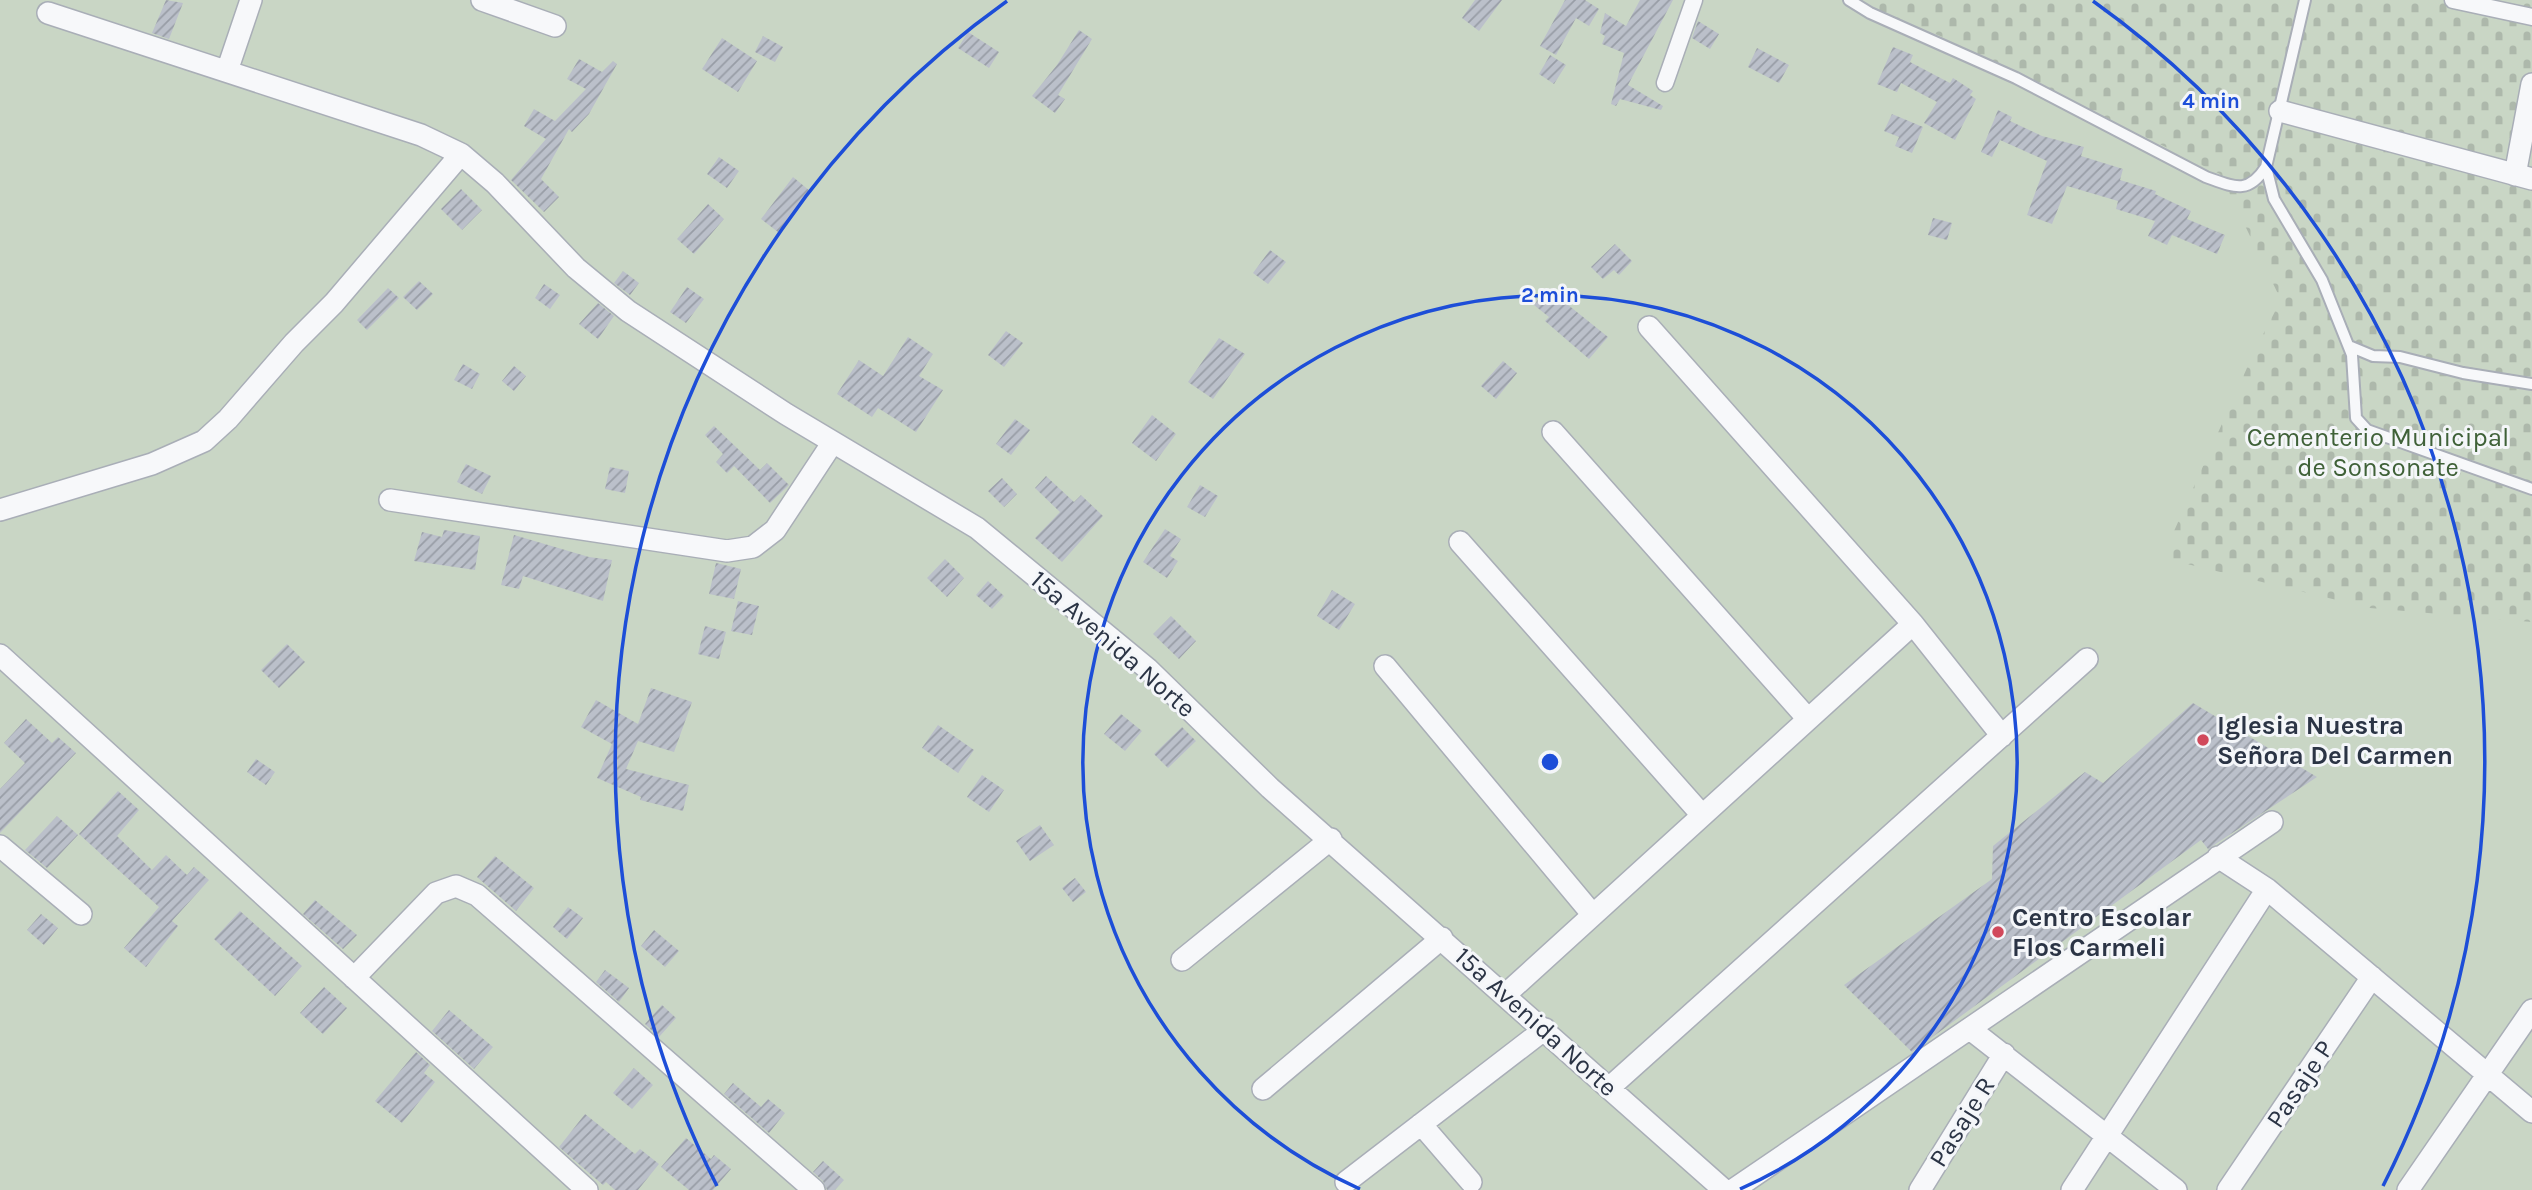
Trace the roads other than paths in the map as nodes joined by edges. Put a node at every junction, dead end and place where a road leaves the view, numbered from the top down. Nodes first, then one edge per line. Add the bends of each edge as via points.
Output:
1 (251, 0) edge
2 (482, 0) edge
3 (1694, 0) edge
4 (1849, 0) edge
5 (2305, 0) edge
6 (2453, 0) edge
7 (48, 13) dead end
8 (2532, 18) edge
9 (555, 26) dead end
10 (227, 71) junction
11 (1665, 83) dead end
12 (2532, 84) edge
13 (2280, 111) junction
14 (461, 155) junction
15 (2266, 167) junction
16 (2523, 177) edge
17 (1649, 327) dead end
18 (2349, 346) junction
19 (2532, 384) edge
20 (1553, 432) dead end
21 (833, 442) junction
22 (2532, 489) edge
23 (390, 500) dead end
24 (0, 510) edge
25 (1460, 542) dead end
26 (1913, 624) junction
27 (0, 655) edge
28 (2087, 659) dead end
29 (1385, 666) dead end
30 (1808, 719) junction
31 (2002, 736) junction
32 (1702, 815) junction
33 (2272, 822) dead end
34 (1331, 839) junction
35 (0, 846) edge
36 (2218, 857) junction
37 (2267, 889) junction
38 (81, 914) dead end
39 (1593, 915) junction
40 (1442, 938) junction
41 (1182, 960) dead end
42 (2372, 977) junction
43 (354, 978) junction
44 (1505, 995) junction
45 (2532, 1010) edge
46 (1545, 1029) junction
47 (1970, 1029) junction
48 (2004, 1054) junction
49 (2488, 1075) junction
50 (1609, 1088) junction
51 (1263, 1089) dead end
52 (2532, 1112) edge
53 (1421, 1124) junction
54 (2108, 1134) junction
55 (1346, 1182) dead end
56 (1471, 1182) dead end
57 (587, 1190) edge
58 (814, 1190) edge
59 (1724, 1190) edge
60 (1733, 1190) edge
61 (1920, 1190) edge
62 (2072, 1190) edge
63 (2176, 1190) edge
64 (2228, 1190) edge
65 (2408, 1190) edge

1 - 10 street
2 - 9 street
3 - 11 street
4 - 15 lane via 2016,78 2206,177 2234,187 2248,186
5 - 13 lane
6 - 8 street
7 - 10 street, 15a Avenida Norte
10 - 14 street, 15a Avenida Norte via 421,135
12 - 16 street
13 - 15 lane
13 - 16 street
14 - 21 street, 15a Avenida Norte via 495,183 576,268 628,311
14 - 24 street via 334,303 204,441 152,464
15 - 18 lane via 2274,199 2322,280
17 - 26 street
18 - 19 lane via 2372,356 2400,357
18 - 22 lane via 2356,418 2367,430
20 - 30 street
21 - 23 street via 775,530 753,547 727,551
21 - 34 street, 15a Avenida Norte via 977,528 1148,669 1270,788
25 - 32 street
26 - 30 street
26 - 31 street
27 - 43 street
28 - 31 street
29 - 39 street
30 - 32 street
31 - 50 street
32 - 39 street
33 - 36 street
34 - 40 street, 15a Avenida Norte
34 - 41 street
35 - 38 street
36 - 37 street
36 - 47 street
37 - 42 street
37 - 54 street
39 - 44 street
40 - 44 street, 15a Avenida Norte
40 - 51 street
42 - 49 street
42 - 64 street, Pasaje P
43 - 57 street
43 - 58 street via 436,893 456,886 477,895
44 - 46 street, 15a Avenida Norte
45 - 49 street
46 - 50 street, 15a Avenida Norte
46 - 53 street
47 - 48 street
47 - 60 street
48 - 54 street
48 - 61 street, Pasaje R
49 - 52 street
49 - 65 street
50 - 59 street, 15a Avenida Norte
53 - 55 street
53 - 56 street
54 - 62 street
54 - 63 street

